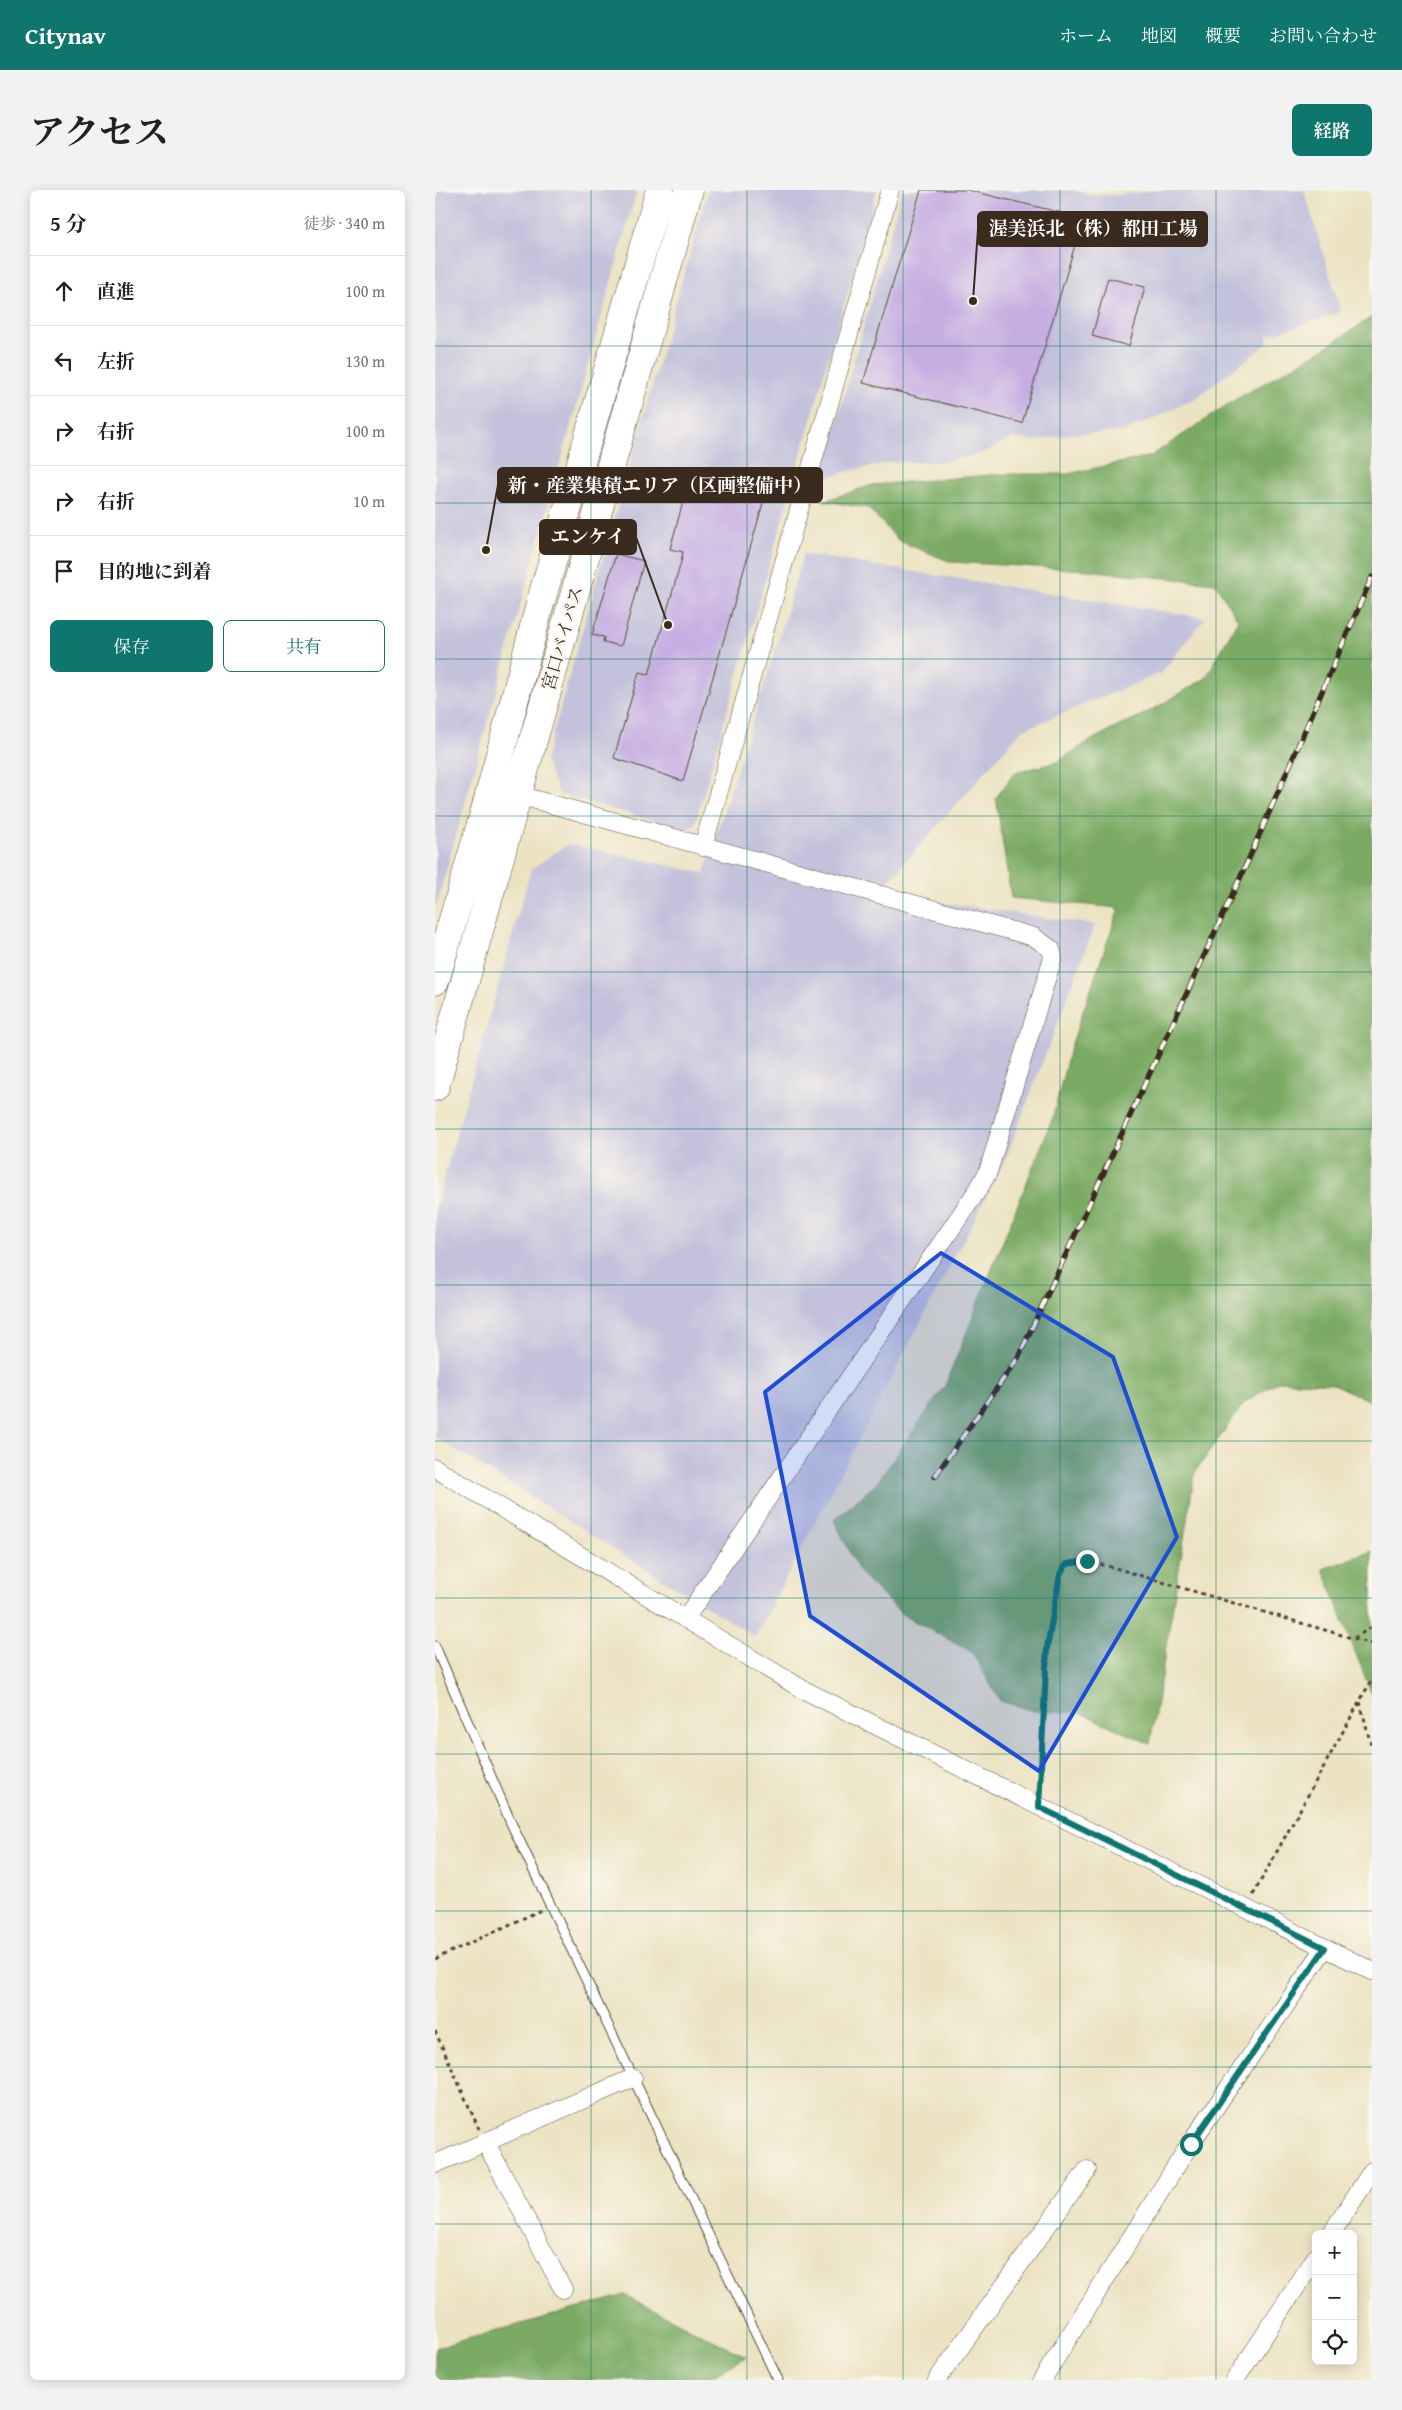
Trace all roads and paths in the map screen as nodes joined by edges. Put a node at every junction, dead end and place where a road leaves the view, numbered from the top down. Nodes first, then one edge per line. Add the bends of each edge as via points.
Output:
1 (661, 190) edge
2 (689, 190) edge
3 (890, 190) edge
4 (518, 795) junction
5 (703, 847) junction
6 (435, 980) edge
7 (435, 1087) edge
8 (435, 1468) edge
9 (685, 1619) junction
10 (1372, 1627) edge
11 (1353, 1638) junction
12 (1372, 1644) edge
13 (435, 1646) edge
14 (1372, 1679) edge
15 (1360, 1701) junction
16 (1372, 1749) edge
17 (1039, 1807) junction
18 (551, 1905) junction
19 (1246, 1908) junction
20 (1325, 1948) junction
21 (435, 1959) edge
22 (1372, 1970) edge
23 (435, 2031) edge
24 (633, 2078) junction
25 (486, 2143) junction
26 (435, 2164) edge
27 (1087, 2170) dead end
28 (1372, 2171) edge
29 (1334, 2230) edge
30 (1312, 2263) edge
31 (563, 2289) dead end
32 (778, 2380) edge
33 (937, 2380) edge
34 (1042, 2380) edge
35 (1235, 2380) edge

1 - 6 highway, 宮口バイパス
2 - 4 highway, 宮口バイパス
3 - 5 street
4 - 5 street
4 - 7 highway, 宮口バイパス
5 - 9 street via 1034,938 1051,949 1053,958 988,1172
8 - 9 street
9 - 17 street via 802,1689
10 - 11 path
11 - 12 path
11 - 17 path via 1115,1568 1087,1561 1067,1564 1060,1574 1047,1648
13 - 18 lane via 511,1823
14 - 15 path
15 - 16 path
15 - 19 path
17 - 19 street
18 - 21 path
18 - 24 lane
19 - 20 street
20 - 22 street
20 - 34 street via 1191,2144
23 - 25 path
24 - 25 street
24 - 32 lane
25 - 26 street
25 - 31 street
27 - 33 street
28 - 29 street
30 - 35 street

